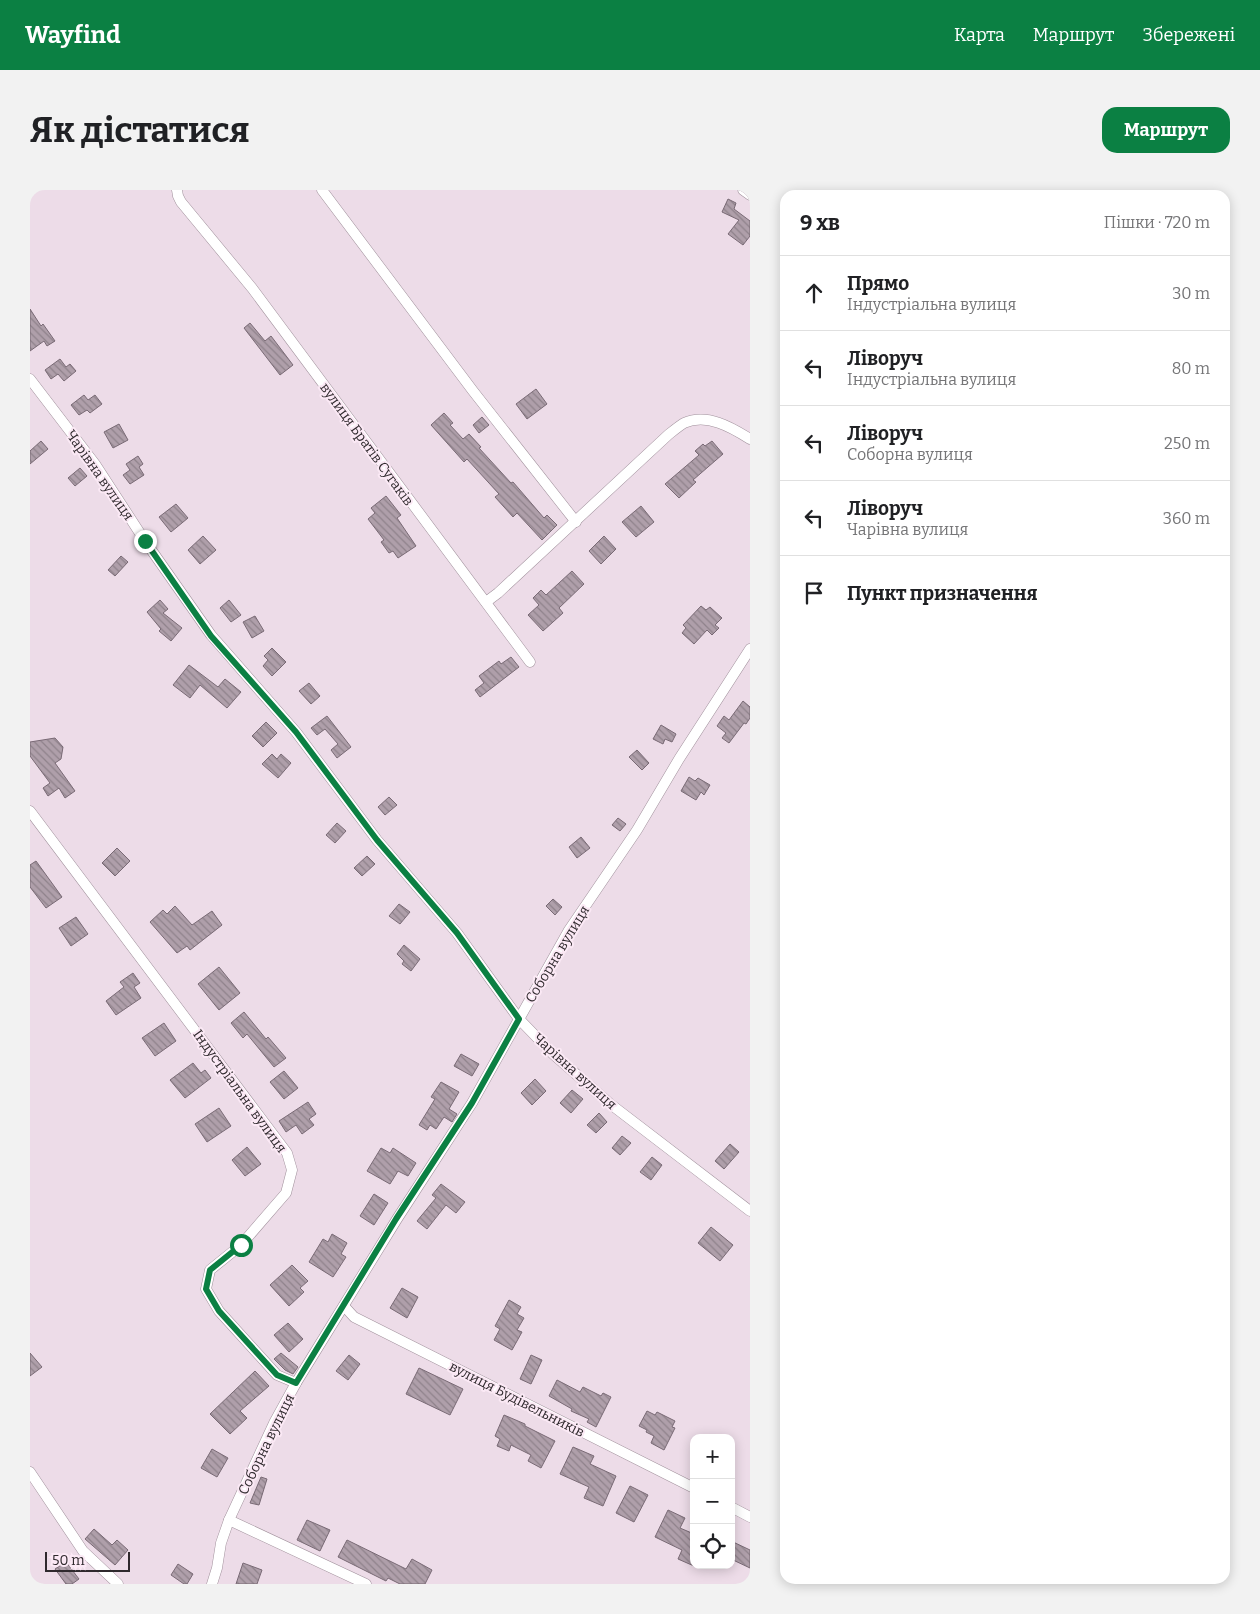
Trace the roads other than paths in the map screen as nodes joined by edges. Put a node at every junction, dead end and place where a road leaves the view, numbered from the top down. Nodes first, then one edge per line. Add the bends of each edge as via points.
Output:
1 (177, 190) edge
2 (322, 190) edge
3 (743, 190) edge
4 (750, 195) edge
5 (30, 378) edge
6 (750, 439) edge
7 (576, 522) junction
8 (486, 602) junction
9 (750, 649) edge
10 (530, 662) dead end
11 (30, 811) edge
12 (519, 1019) junction
13 (750, 1211) edge
14 (344, 1306) junction
15 (296, 1383) junction
16 (30, 1472) edge
17 (690, 1486) edge
18 (735, 1509) edge
19 (750, 1517) edge
20 (229, 1520) junction
21 (118, 1584) edge
22 (212, 1584) edge
23 (366, 1584) edge

1 - 8 street, вулиця Братів Сугаків via 181,202 252,288
2 - 7 street
3 - 4 street
5 - 12 street, Чарівна вулиця via 95,464 211,636 296,732 377,840 457,933
6 - 7 street via 714,421 684,424 668,435
7 - 8 street
8 - 10 street, вулиця Братів Сугаків
9 - 12 street, Соборна вулиця via 678,759 637,830 569,930
11 - 15 street, Індустріальна вулиця via 287,1153 292,1170 286,1193 241,1245 210,1270 206,1289 219,1311 277,1375
12 - 13 street, Чарівна вулиця via 609,1103
12 - 14 street, Соборна вулиця via 472,1103
14 - 15 street, Соборна вулиця
14 - 17 street, вулиця Будівельників via 354,1317
15 - 20 street, Соборна вулиця
16 - 21 street via 83,1551
18 - 19 street
20 - 22 street, Соборна вулиця
20 - 23 street

